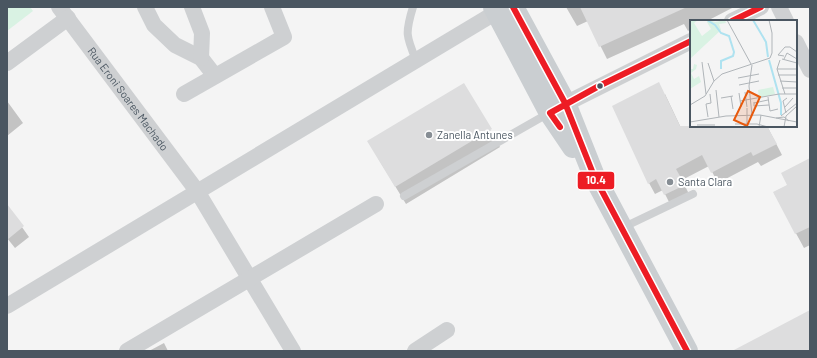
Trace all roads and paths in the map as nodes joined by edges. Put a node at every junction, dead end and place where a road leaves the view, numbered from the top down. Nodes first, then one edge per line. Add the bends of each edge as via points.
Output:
1 (145, 7) edge
2 (192, 7) edge
3 (272, 7) edge
4 (413, 7) edge
5 (761, 7) edge
6 (779, 7) edge
7 (502, 8) edge
8 (64, 13) edge
9 (734, 20) edge
10 (786, 20) edge
11 (690, 42) edge
12 (802, 46) edge
13 (201, 58) junction
14 (416, 60) junction
15 (7, 63) edge
16 (810, 70) edge
17 (215, 76) junction
18 (184, 94) dead end
19 (558, 108) junction
20 (197, 191) junction
21 (693, 194) dead end
22 (404, 196) dead end
23 (376, 204) dead end
24 (621, 228) junction
25 (250, 279) junction
26 (7, 306) edge
27 (447, 330) dead end
28 (127, 351) edge
29 (293, 351) edge
30 (415, 351) edge
31 (687, 351) edge

1 - 13 street via 154,25 175,45
2 - 13 street via 202,32
3 - 17 street via 284,37
4 - 14 lane via 406,36
5 - 9 street
6 - 10 street
7 - 14 street
7 - 19 main road
8 - 15 street
8 - 20 street, Rua Eroni Soares Machado
11 - 19 street
12 - 16 street
13 - 17 street
14 - 20 street
17 - 18 street
19 - 22 lane
19 - 24 main road
20 - 25 street, Rua Eroni Soares Machado
20 - 26 street
21 - 24 lane
23 - 25 street
24 - 31 main road
25 - 28 street
25 - 29 street, Rua Eroni Soares Machado
27 - 30 street

